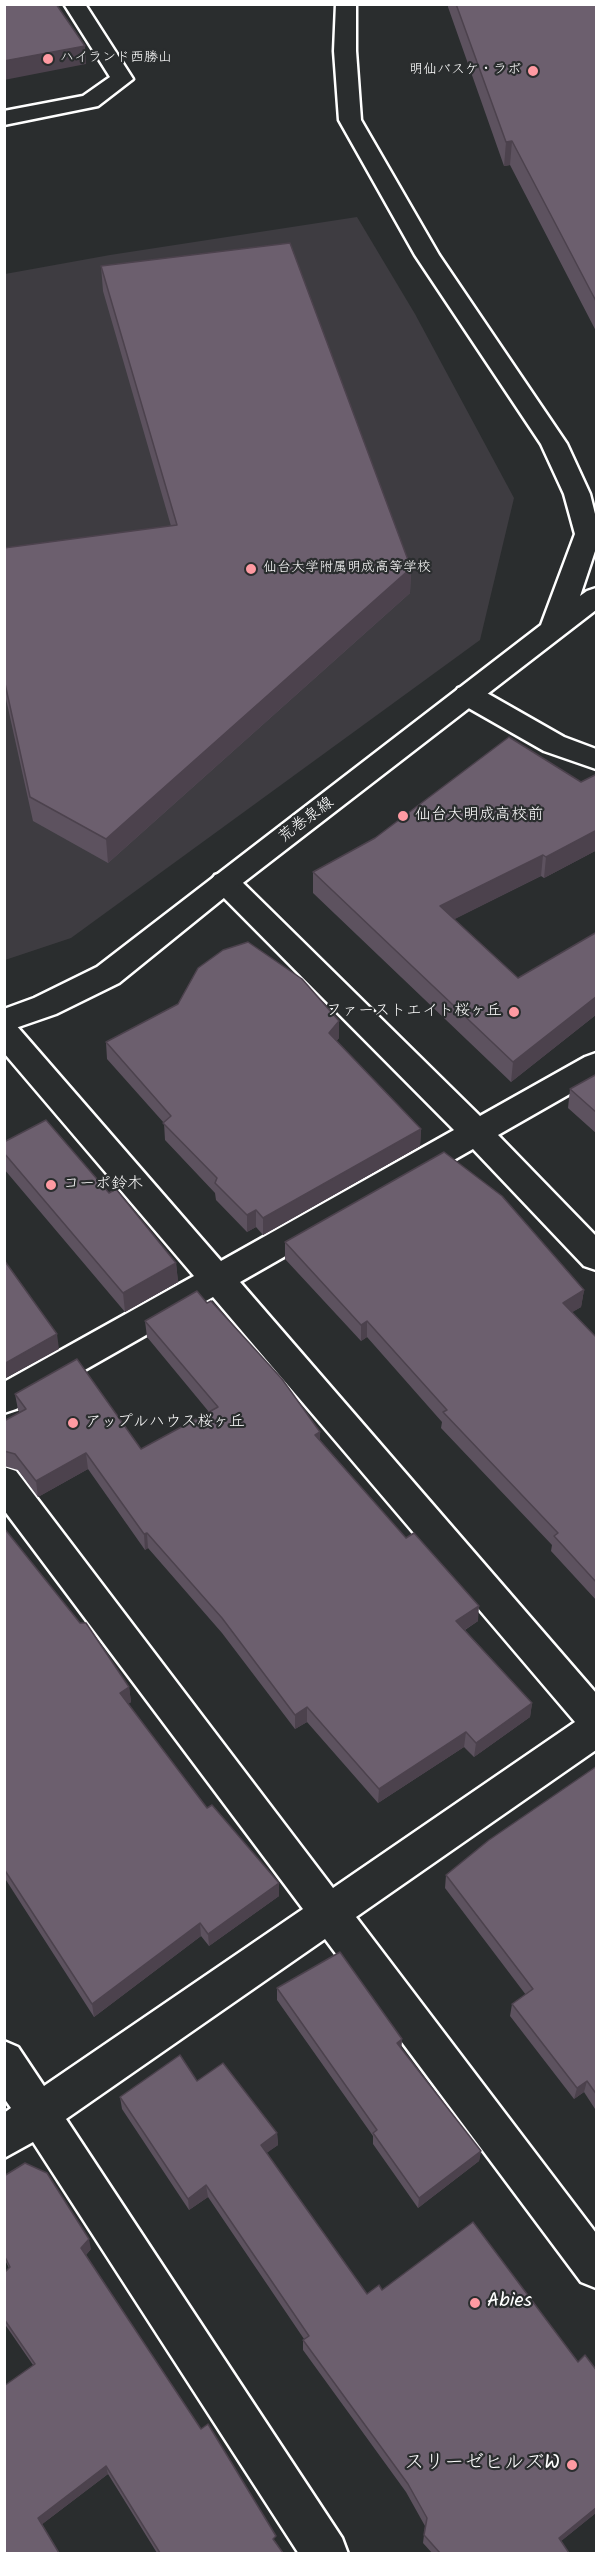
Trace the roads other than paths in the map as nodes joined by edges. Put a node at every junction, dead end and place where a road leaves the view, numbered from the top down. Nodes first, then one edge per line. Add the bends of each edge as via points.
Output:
1 (74, 4) edge
2 (346, 4) edge
3 (4, 118) edge
4 (597, 597) edge
5 (553, 630) junction
6 (468, 695) junction
7 (597, 759) edge
8 (225, 882) junction
9 (4, 1021) edge
10 (4, 1032) edge
11 (597, 1065) edge
12 (477, 1133) junction
13 (597, 1257) edge
14 (219, 1280) junction
15 (4, 1399) edge
16 (4, 1482) edge
17 (597, 1719) edge
18 (597, 1729) edge
19 (329, 1914) junction
20 (4, 2061) edge
21 (39, 2114) junction
22 (4, 2138) edge
23 (597, 2267) edge
24 (326, 2553) edge

1 - 3 street via 122,79 90,101
2 - 5 street via 350,120 427,255 554,444 576,494 588,534
4 - 5 street, 荒巻泉線
5 - 6 street, 荒巻泉線
6 - 7 street via 554,744
6 - 8 street, 荒巻泉線
8 - 9 street, 荒巻泉線 via 108,975
8 - 12 street
10 - 14 street
11 - 12 street
12 - 13 street
12 - 14 street
14 - 15 street
14 - 17 street
16 - 19 street
18 - 19 street
19 - 21 street
19 - 23 street
20 - 21 street
21 - 22 street
21 - 24 street

